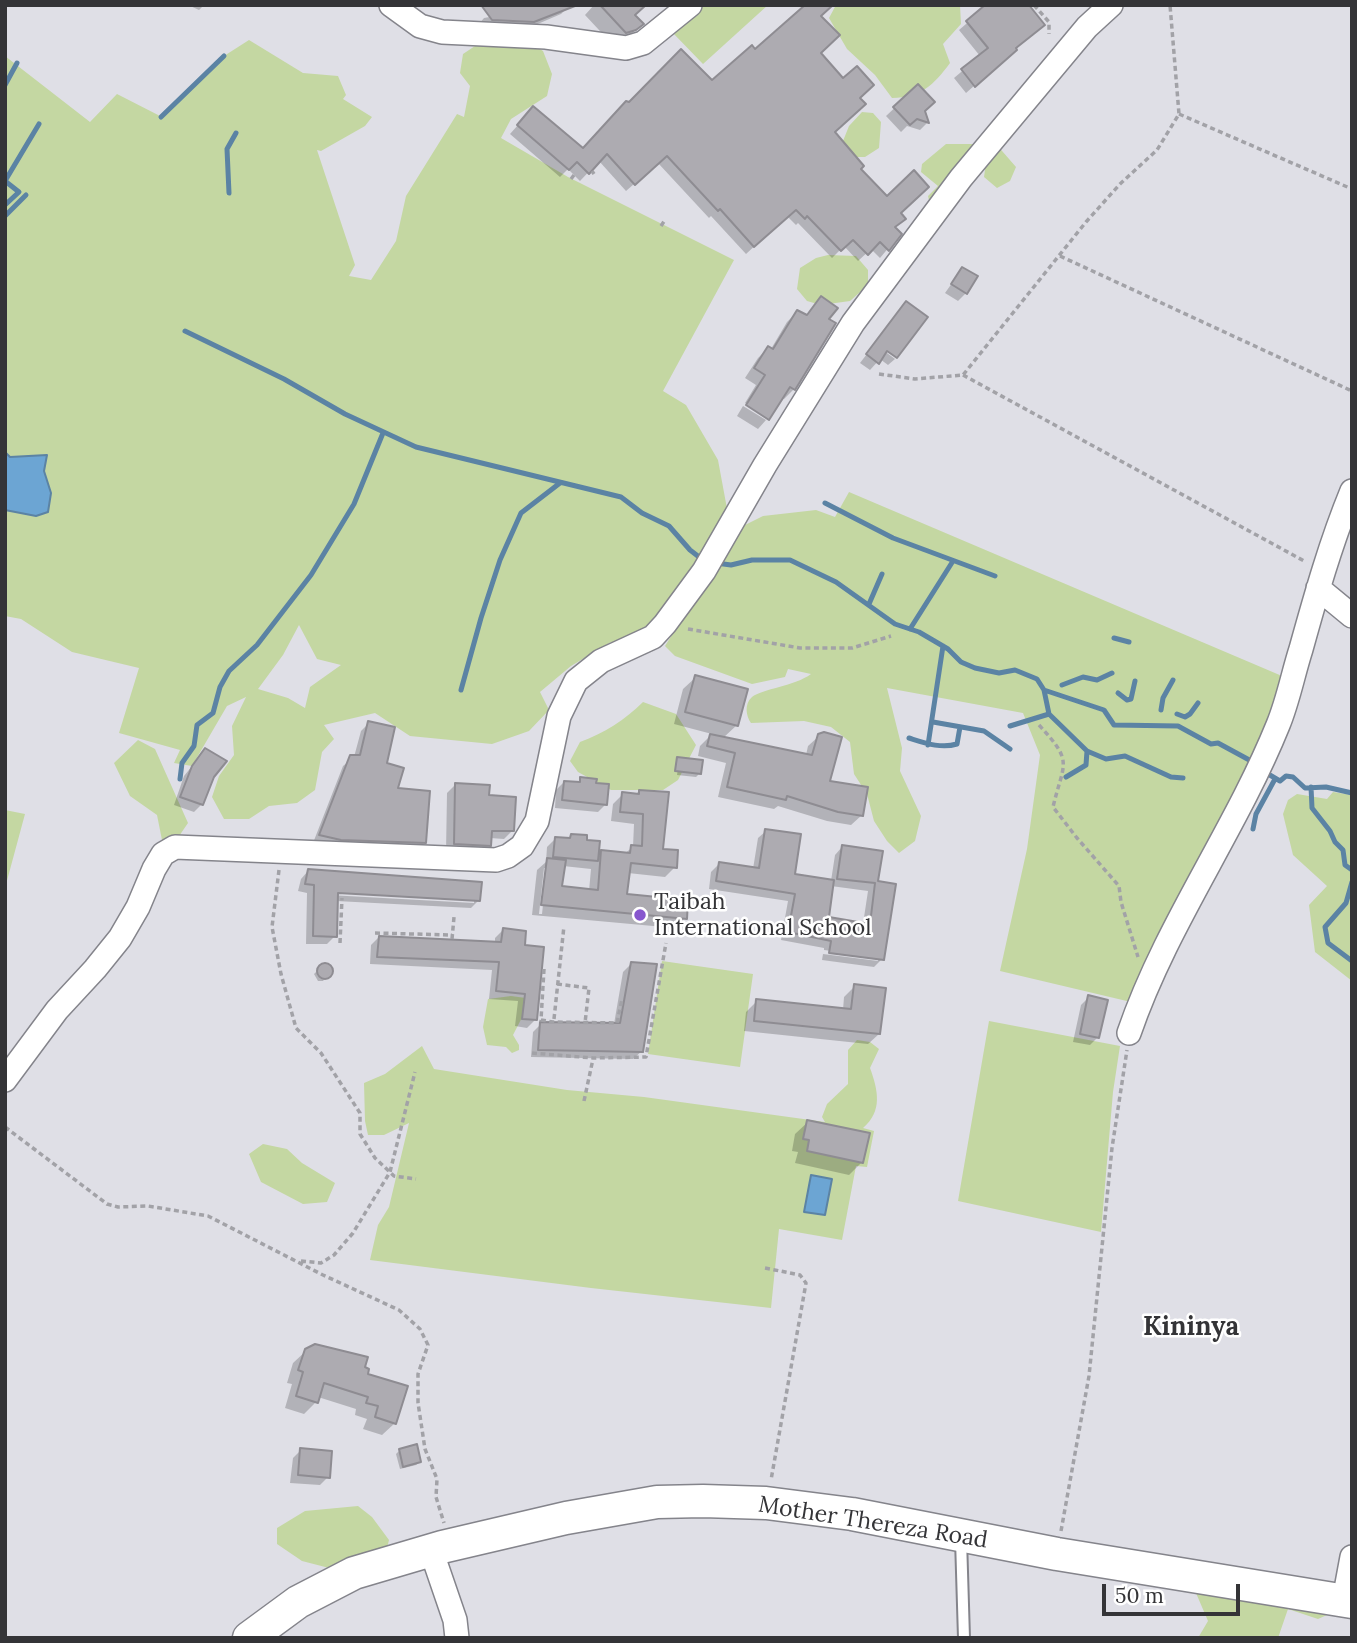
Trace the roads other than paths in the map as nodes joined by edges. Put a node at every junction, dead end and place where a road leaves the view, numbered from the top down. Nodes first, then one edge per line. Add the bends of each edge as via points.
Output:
1 (391, 5) edge
2 (690, 5) edge
3 (1111, 5) edge
4 (1352, 491) edge
5 (1321, 580) junction
6 (1352, 616) edge
7 (1129, 1033) road end
8 (5, 1080) edge
9 (961, 1536) junction
10 (436, 1549) junction
11 (1352, 1557) edge
12 (1348, 1601) edge
13 (248, 1638) edge
14 (457, 1638) edge
15 (964, 1638) edge

1 - 2 street via 420,26 443,32 546,37 626,48 643,43
3 - 8 street via 1087,27 961,178 853,323 704,571 665,624 653,637 601,661 576,681 559,716 537,821 522,846 496,860 175,847 163,854 120,938 57,1010
4 - 5 street
5 - 6 street
5 - 7 street via 1279,722 1252,784 1146,986
9 - 10 street, Mother Thereza Road via 852,1514 766,1503 657,1502
9 - 12 street, Mother Thereza Road
9 - 15 lane
10 - 13 street, Mother Thereza Road via 338,1580
10 - 14 street
11 - 12 street

